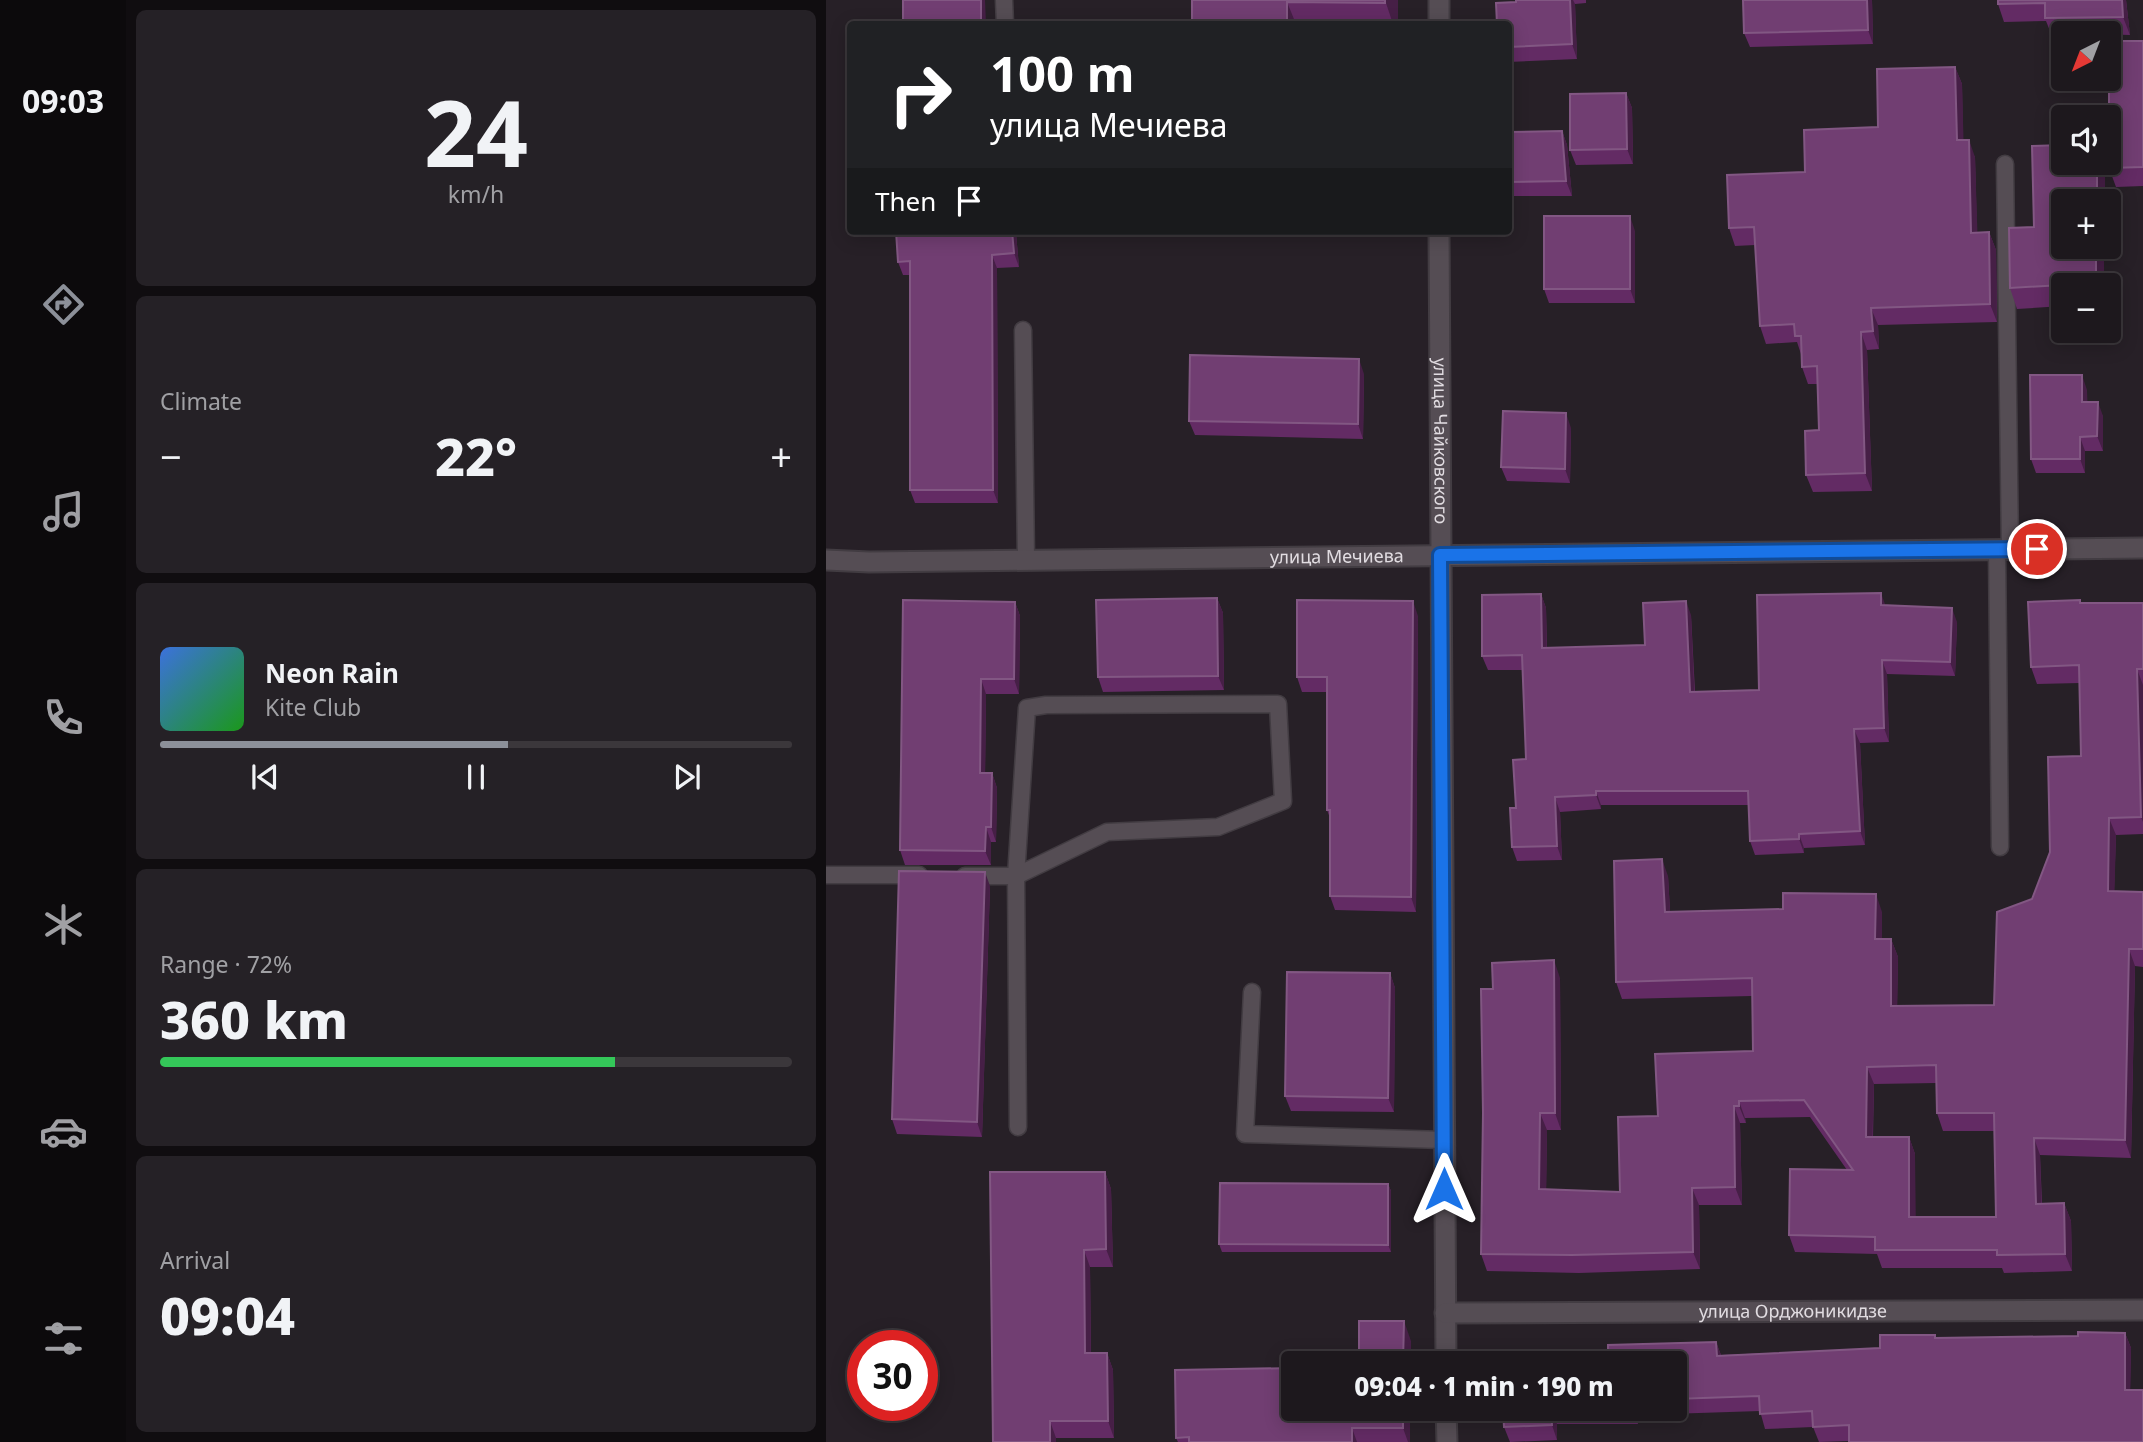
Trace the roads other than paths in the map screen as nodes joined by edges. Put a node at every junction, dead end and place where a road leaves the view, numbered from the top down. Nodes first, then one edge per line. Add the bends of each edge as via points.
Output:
1 (1004, 0) edge
2 (1438, 0) edge
3 (1005, 21) edge
4 (1439, 21) edge
5 (2006, 164) dead end
6 (1439, 235) edge
7 (1023, 330) dead end
8 (2143, 548) edge
9 (2003, 549) junction
10 (1440, 555) junction
11 (1026, 560) junction
12 (826, 561) edge
13 (2000, 847) dead end
14 (826, 875) edge
15 (1016, 876) junction
16 (1252, 992) dead end
17 (1018, 1127) dead end
18 (1444, 1140) junction
19 (2143, 1310) edge
20 (1445, 1313) junction
21 (1446, 1351) edge
22 (1446, 1421) edge
23 (1447, 1442) edge

1 - 3 lane
2 - 4 street
5 - 9 lane
6 - 10 street, улица Чайковского
7 - 11 lane
8 - 9 street, улица Мечиева
9 - 10 street, улица Мечиева
9 - 13 lane
10 - 11 street, улица Мечиева
10 - 18 street, улица Чайковского
11 - 12 street, улица Мечиева
14 - 15 lane
15 - 15 lane via 1027,708 1278,704 1283,801 1218,827 1107,832
15 - 17 lane
16 - 18 lane via 1245,1134
18 - 20 street, улица Чайковского
19 - 20 street, улица Орджоникидзе
20 - 21 street, улица Чайковского
22 - 23 street

